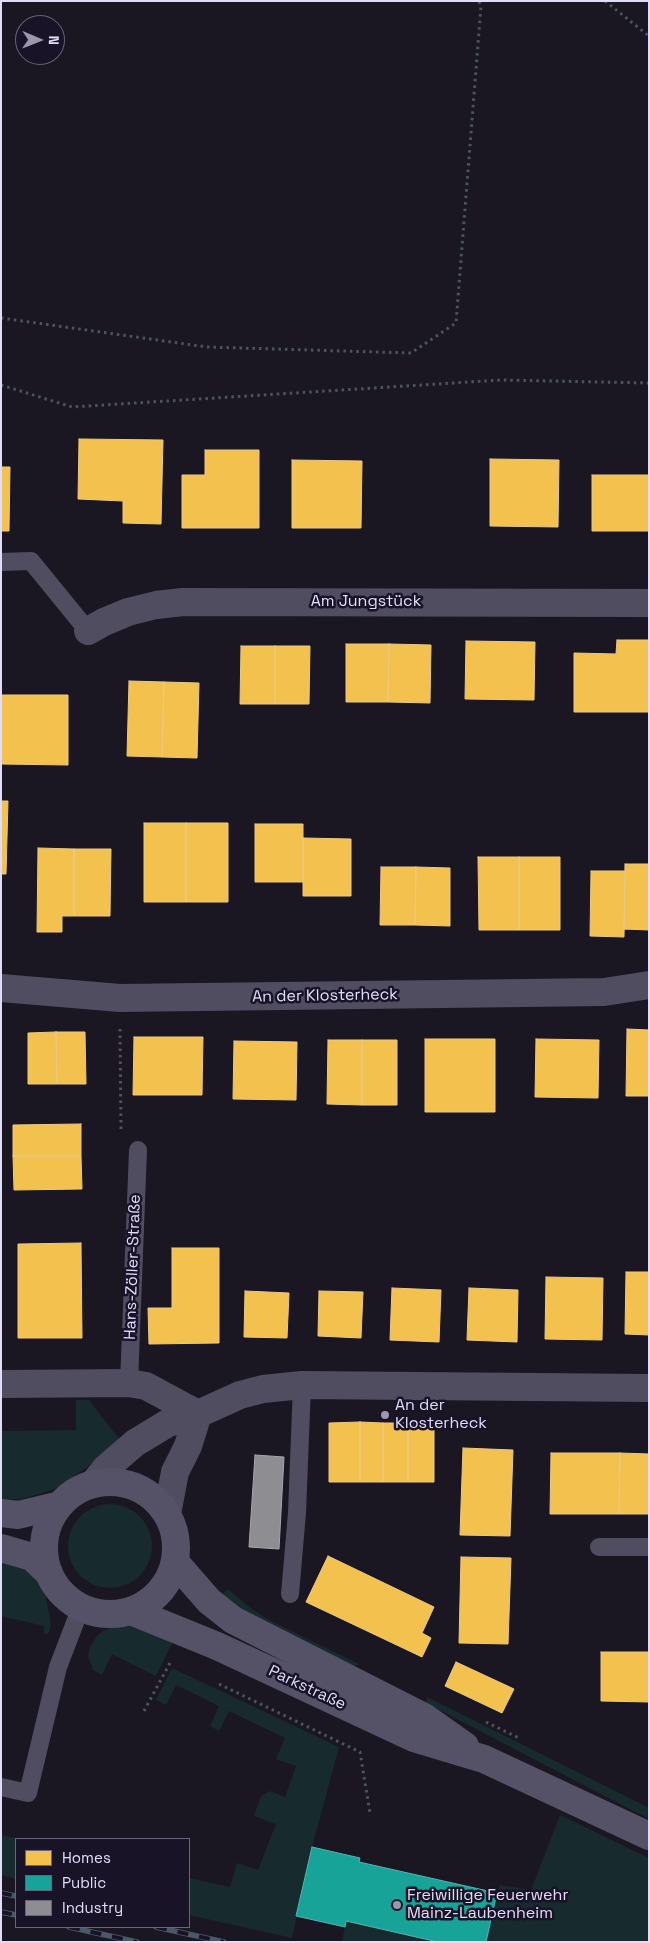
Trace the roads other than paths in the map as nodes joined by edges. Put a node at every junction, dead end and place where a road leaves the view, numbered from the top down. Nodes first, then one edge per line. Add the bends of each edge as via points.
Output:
1 (1, 562) edge
2 (649, 603) edge
3 (88, 631) joint
4 (649, 985) edge
5 (1, 988) edge
6 (138, 1150) dead end
7 (129, 1383) junction
8 (1, 1384) edge
9 (302, 1385) junction
10 (649, 1388) edge
11 (198, 1414) junction
12 (94, 1483) junction
13 (60, 1505) junction
14 (1, 1513) edge
15 (167, 1514) junction
16 (598, 1546) dead end
17 (649, 1547) edge
18 (1, 1548) edge
19 (175, 1562) junction
20 (49, 1573) junction
21 (290, 1594) dead end
22 (81, 1607) junction
23 (131, 1611) junction
24 (484, 1759) junction
25 (1, 1787) edge
26 (649, 1836) edge

1 - 3 lane via 31,562
2 - 3 street, Am Jungstück via 183,602 128,612
4 - 5 street, An der Klosterheck via 604,992 120,998
6 - 7 lane, Hans-Zöller-Straße
7 - 8 street
7 - 11 street via 146,1386
9 - 10 street
9 - 11 street via 240,1395
9 - 21 lane
11 - 12 street via 168,1423 135,1442
11 - 15 street via 188,1446 175,1472
12 - 13 main road via 69,1495
12 - 15 main road via 127,1484 157,1501
13 - 14 main road via 18,1514
13 - 20 main road via 50,1520 45,1537 44,1555
15 - 19 main road via 174,1529
16 - 17 lane
18 - 20 main road via 32,1558
19 - 23 main road via 163,1587 154,1597
19 - 24 main road, Parkstraße via 209,1602 233,1620 424,1717
20 - 22 main road via 62,1593
22 - 23 main road via 97,1613
22 - 25 lane via 58,1667 28,1793
23 - 24 main road, Parkstraße via 217,1646 414,1738
24 - 26 main road, Parkstraße

